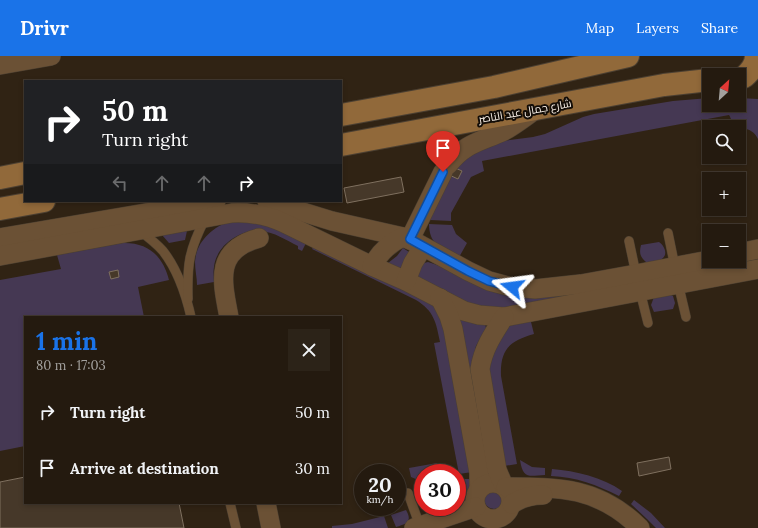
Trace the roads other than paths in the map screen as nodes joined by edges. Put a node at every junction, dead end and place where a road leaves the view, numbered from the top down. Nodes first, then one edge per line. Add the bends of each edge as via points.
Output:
1 (51, 56) edge
2 (628, 56) edge
3 (756, 56) edge
4 (0, 64) edge
5 (747, 77) edge
6 (702, 81) edge
7 (538, 108) junction
8 (342, 115) edge
9 (342, 145) edge
10 (24, 173) edge
11 (0, 178) edge
12 (38, 202) edge
13 (210, 202) edge
14 (270, 202) edge
15 (0, 209) edge
16 (206, 217) junction
17 (138, 229) junction
18 (668, 234) dead end
19 (0, 238) edge
20 (259, 238) dead end
21 (412, 241) junction
22 (629, 241) dead end
23 (758, 249) edge
24 (746, 252) edge
25 (0, 256) edge
26 (702, 263) edge
27 (372, 266) junction
28 (758, 269) edge
29 (677, 275) junction
30 (406, 281) junction
31 (638, 283) junction
32 (440, 298) junction
33 (188, 306) junction
34 (191, 316) edge
35 (229, 316) edge
36 (504, 317) junction
37 (686, 317) dead end
38 (648, 323) dead end
39 (507, 492) junction
40 (408, 493) dead end
41 (478, 498) junction
42 (230, 504) edge
43 (266, 504) edge
44 (417, 527) edge
45 (236, 528) edge
46 (271, 528) edge
47 (627, 528) edge
48 (640, 528) edge

1 - 4 street
2 - 8 main road via 494,87
3 - 5 main road
6 - 7 main road, شارع جمال عبد الناصر via 664,85
7 - 9 main road, شارع جمال عبد الناصر
7 - 21 street via 504,130 474,142 454,156
10 - 11 main road
12 - 15 main road
13 - 19 street
14 - 21 street
16 - 17 street
16 - 27 street via 246,212 272,217
16 - 33 lane via 192,248 189,262
17 - 25 street
17 - 33 lane via 164,252
18 - 29 lane
20 - 35 street via 240,245 227,260 223,280
21 - 27 street via 396,240 386,247
21 - 30 street via 412,263
21 - 31 street via 489,281 512,287 535,289
22 - 31 lane
23 - 24 street
26 - 29 street
27 - 30 street
28 - 29 street
29 - 31 street
29 - 37 lane
30 - 32 street
31 - 36 street
31 - 38 lane
32 - 36 street via 464,311
32 - 41 street via 449,316 455,340 479,473
33 - 34 lane
36 - 39 street via 485,348 480,369 497,470
39 - 41 street via 490,482
39 - 41 street via 509,511 498,519 485,517 480,513
39 - 47 street via 519,500 537,495 578,500 597,507
39 - 48 street via 563,488 580,492 611,505
40 - 44 lane
41 - 44 street
42 - 45 lane
43 - 46 street

